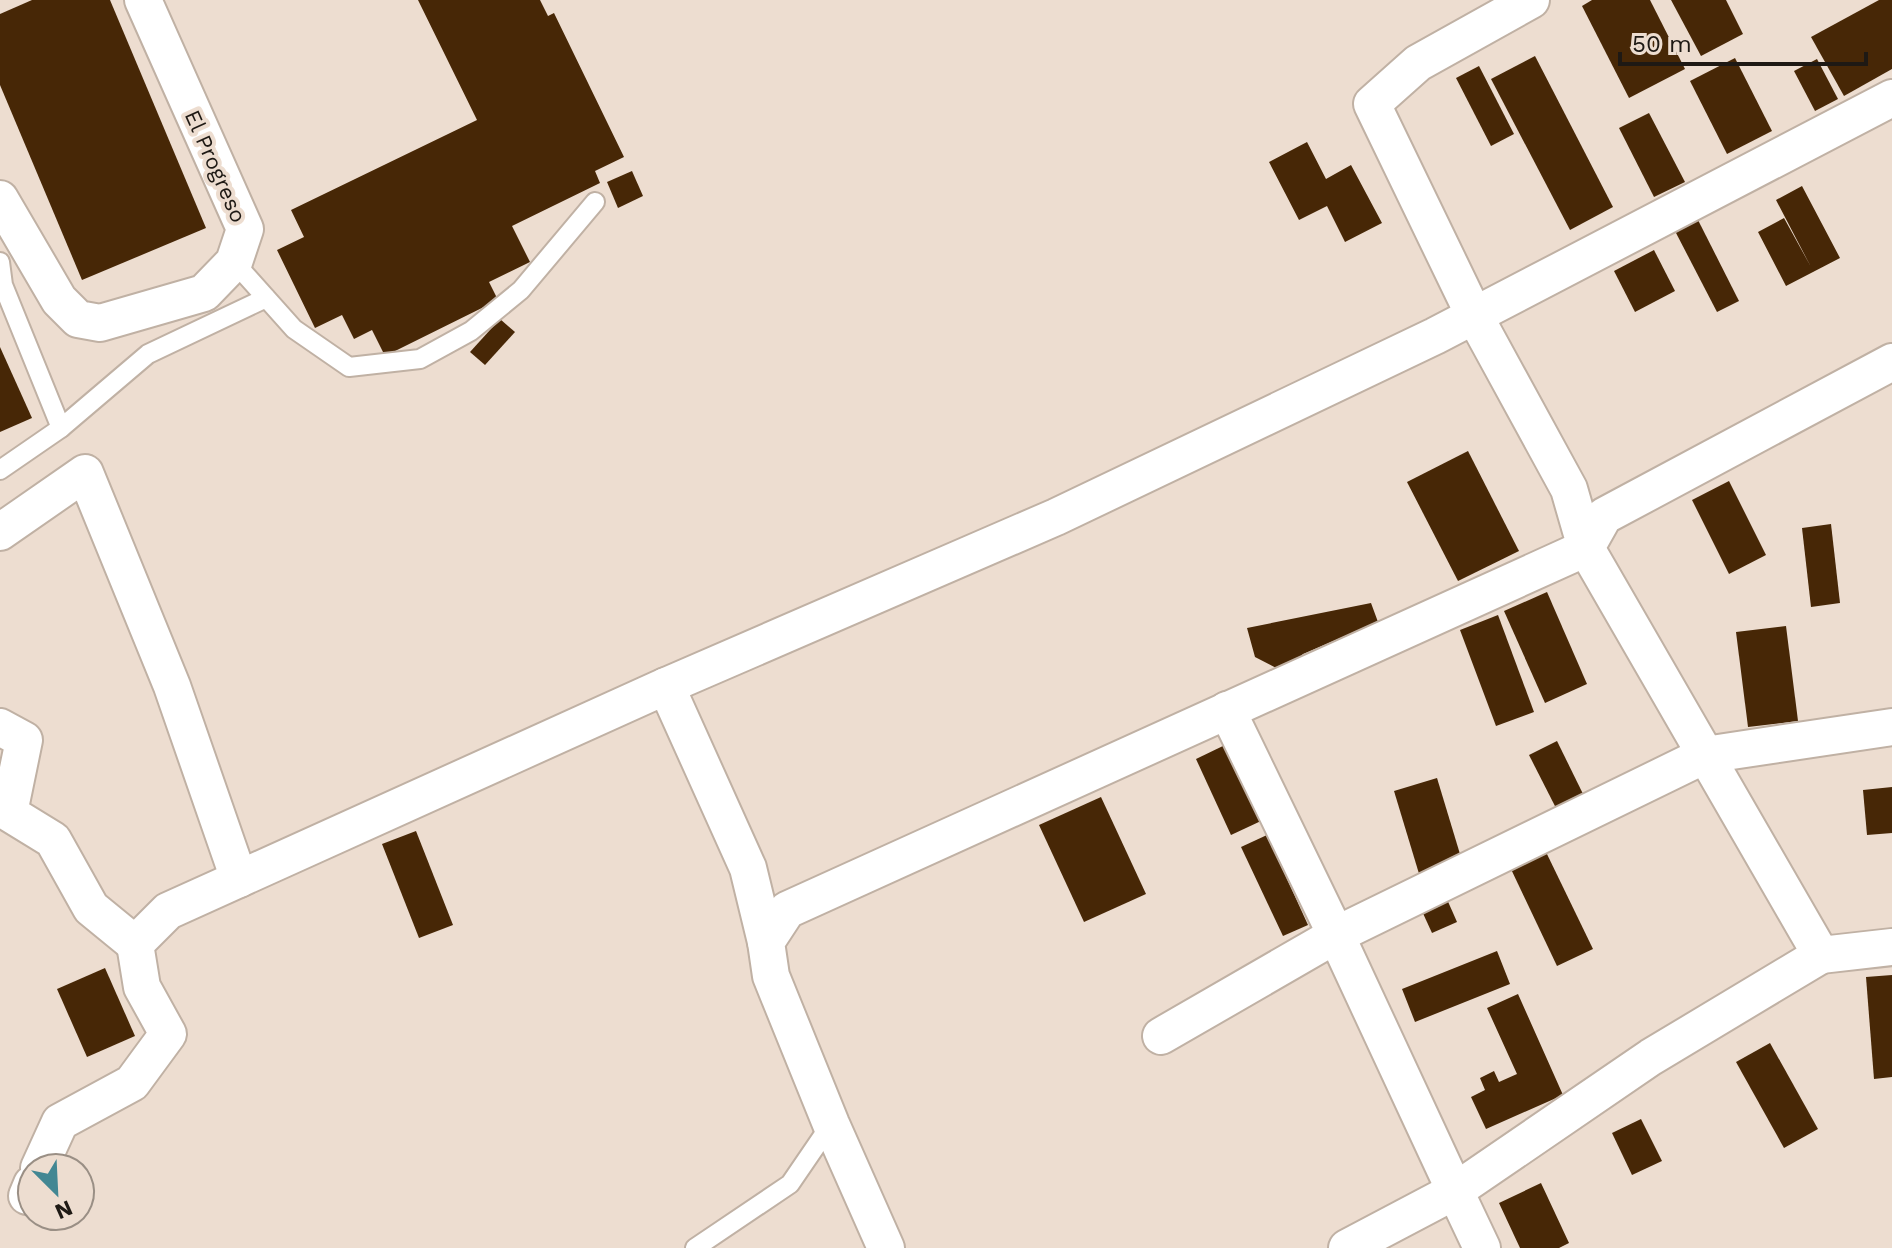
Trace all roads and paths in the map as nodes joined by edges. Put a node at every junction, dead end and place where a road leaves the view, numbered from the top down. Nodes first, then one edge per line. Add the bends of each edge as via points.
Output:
1 (143, 0) edge
2 (1531, 0) edge
3 (1892, 98) edge
4 (0, 199) edge
5 (595, 202) dead end
6 (0, 262) edge
7 (234, 262) junction
8 (266, 298) junction
9 (1474, 315) junction
10 (1892, 362) edge
11 (61, 428) junction
12 (0, 470) edge
13 (0, 532) edge
14 (1586, 548) junction
15 (666, 686) junction
16 (1227, 710) junction
17 (0, 727) edge
18 (1892, 727) edge
19 (1705, 755) junction
20 (239, 879) junction
21 (1336, 935) junction
22 (766, 942) junction
23 (135, 944) junction
24 (1892, 947) edge
25 (1821, 955) junction
26 (1161, 1036) dead end
27 (831, 1124) junction
28 (47, 1152) edge
29 (1455, 1191) junction
30 (695, 1248) edge
31 (886, 1248) edge
32 (1347, 1248) edge
33 (1482, 1248) edge

1 - 7 street, El Progreso via 245,229
2 - 9 street via 1418,63 1372,104
3 - 9 street
4 - 7 street via 59,300 78,319 100,323 204,293
5 - 8 lane via 521,290 471,331 420,359 349,367 294,329
6 - 11 lane via 3,285
7 - 8 lane
8 - 11 lane via 148,354
9 - 14 street via 1569,489
9 - 15 street via 1056,517
10 - 14 street via 1604,516
11 - 12 lane
13 - 20 street via 85,473 172,686
14 - 16 street
14 - 19 street
15 - 20 street
15 - 22 street via 748,868
16 - 21 street
16 - 22 street via 787,910
17 - 23 street via 24,740 9,813 53,840 91,908
18 - 19 street
19 - 21 street
19 - 25 street
20 - 23 street via 168,911
21 - 26 street
21 - 29 street
22 - 27 street via 771,976
23 - 28 street via 142,987 168,1034 132,1083 60,1122
24 - 25 street
25 - 29 street via 1651,1057
27 - 30 lane via 790,1184
27 - 31 street
29 - 32 street
29 - 33 street

